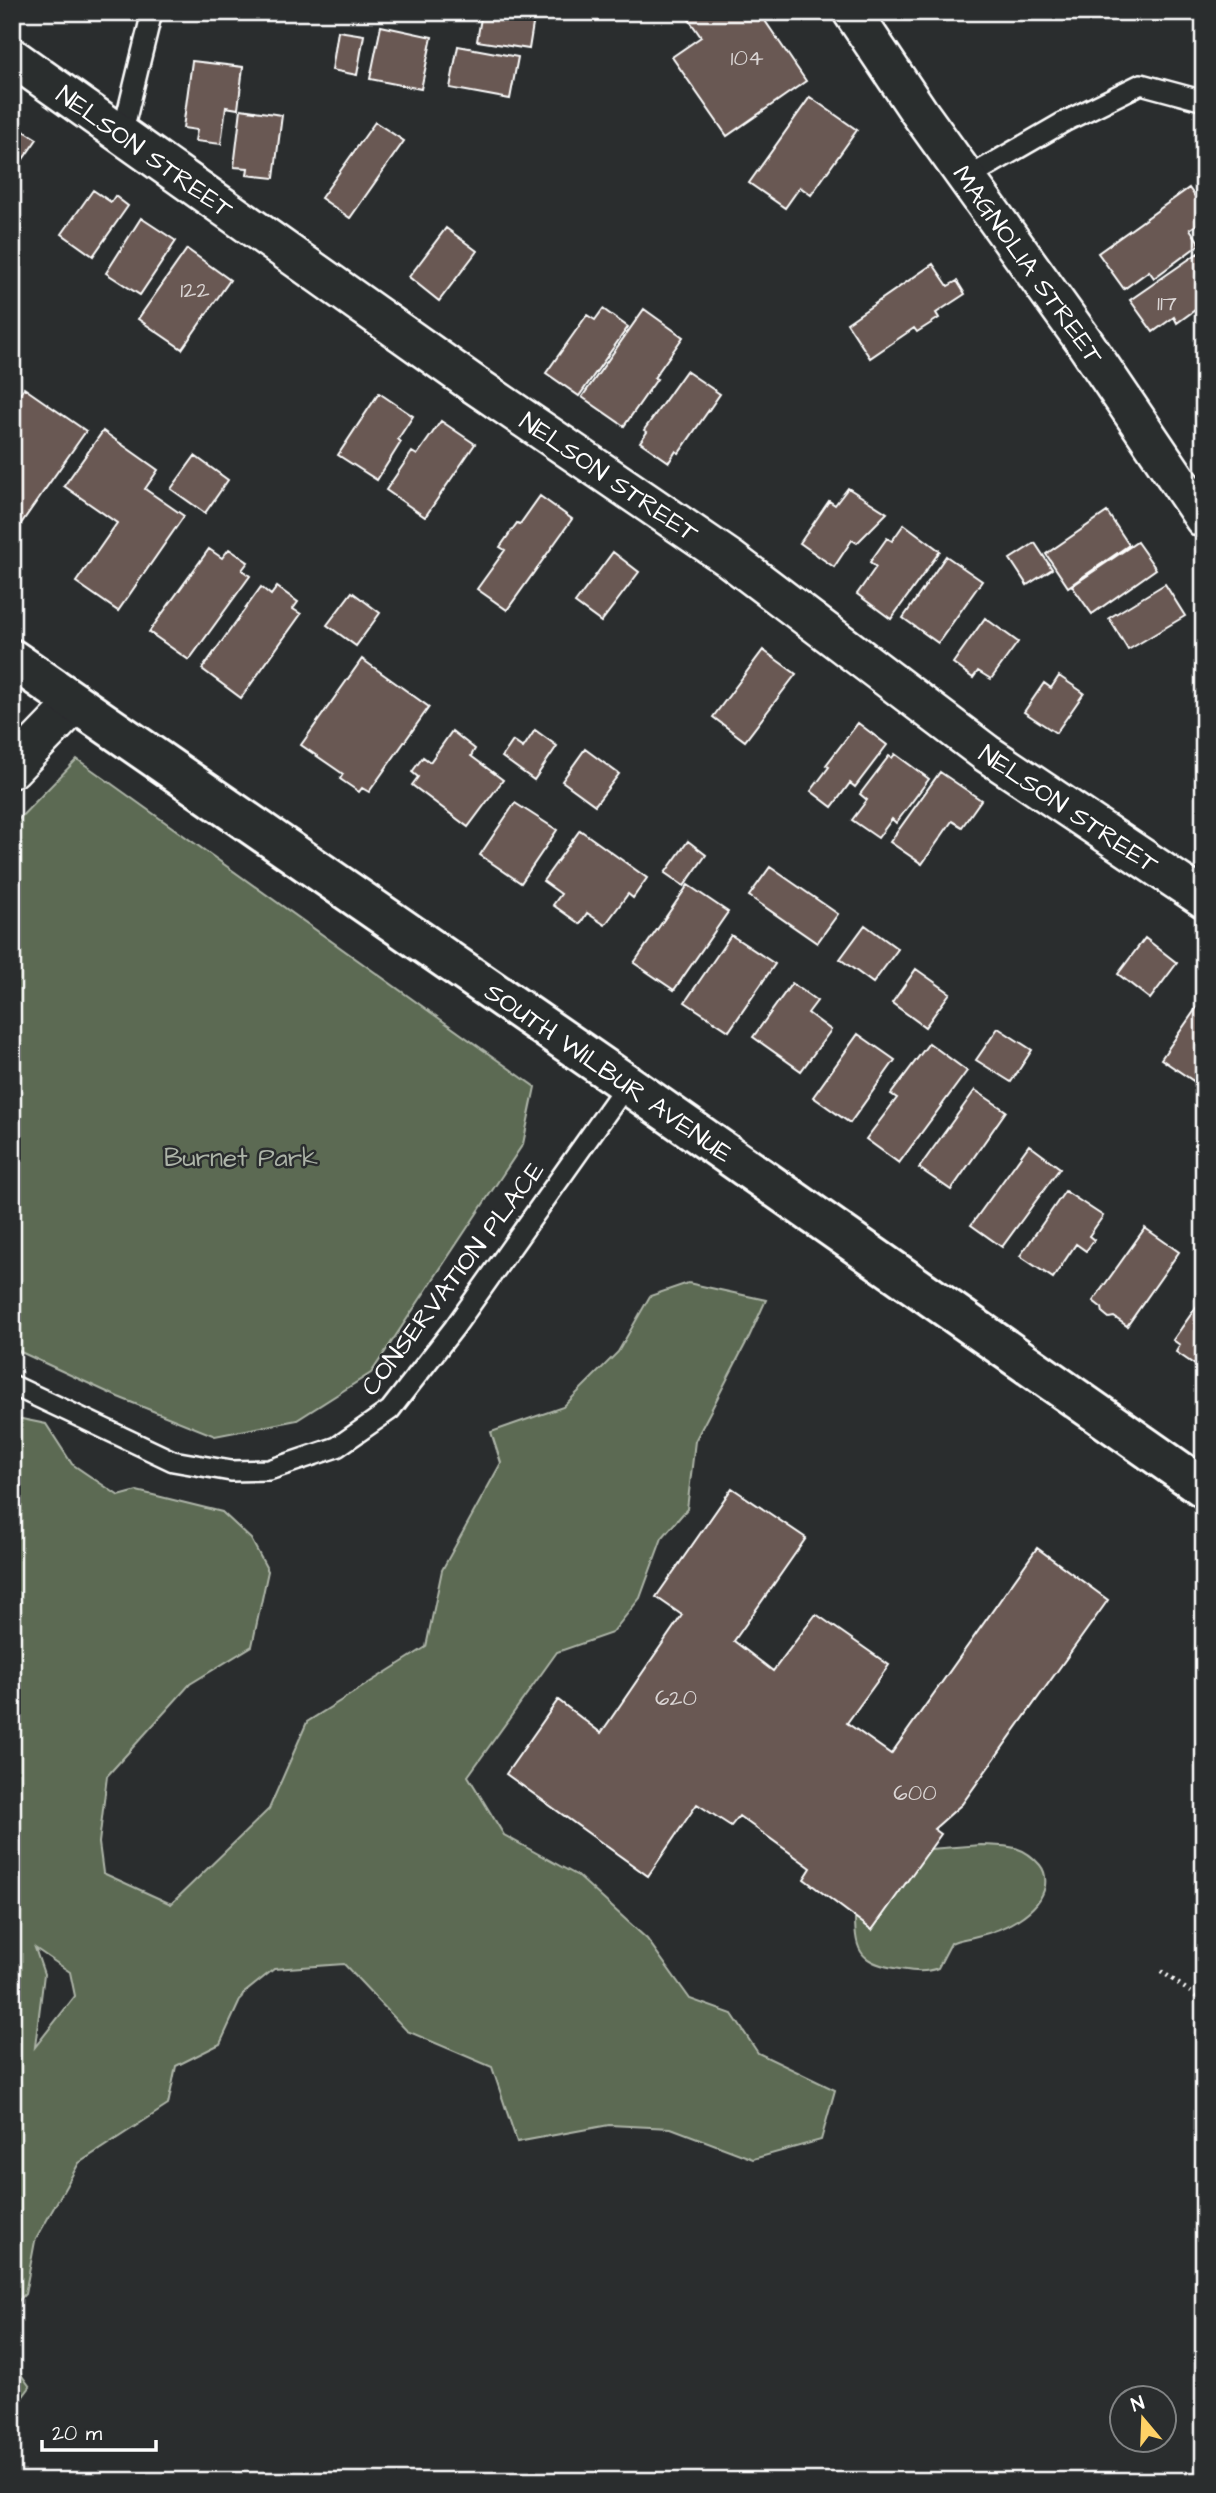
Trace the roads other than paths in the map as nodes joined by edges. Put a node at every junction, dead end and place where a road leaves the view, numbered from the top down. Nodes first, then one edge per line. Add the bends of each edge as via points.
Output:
1 (152, 12) edge
2 (852, 12) edge
3 (12, 57) edge
4 (1204, 101) edge
5 (122, 135) junction
6 (967, 178) junction
7 (1204, 519) edge
8 (12, 659) edge
9 (75, 704) junction
10 (12, 769) edge
11 (1204, 899) edge
12 (627, 1084) junction
13 (12, 1385) edge
14 (1204, 1488) edge

1 - 5 lane
2 - 6 street, MAGNOLIA STREET
3 - 5 street, NELSON STREET
4 - 6 lane via 1141,84 1063,122
5 - 11 street, NELSON STREET via 730,559 986,753
6 - 7 street, MAGNOLIA STREET
8 - 9 street, SOUTH WILBUR AVENUE
9 - 10 street
9 - 12 street, SOUTH WILBUR AVENUE
12 - 13 lane, CONSERVATION PLACE via 454,1328 390,1410 337,1447 270,1470 231,1471 173,1461
12 - 14 street, SOUTH WILBUR AVENUE

